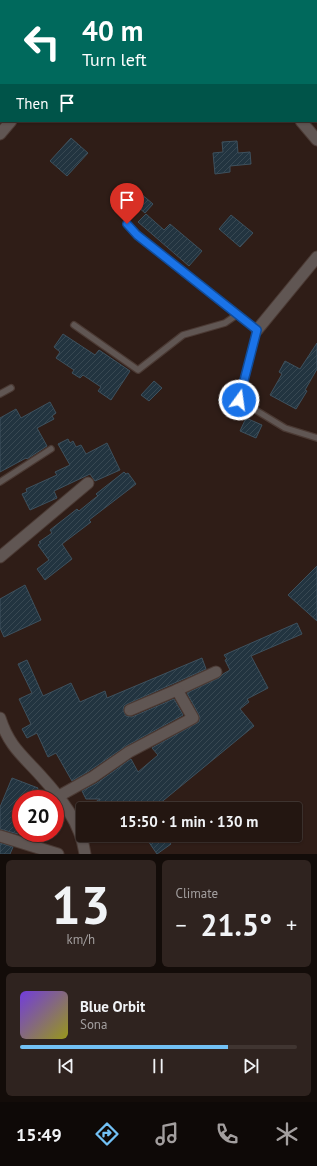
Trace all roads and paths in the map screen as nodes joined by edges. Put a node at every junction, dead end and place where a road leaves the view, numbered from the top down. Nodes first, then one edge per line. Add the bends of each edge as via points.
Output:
1 (10, 122) edge
2 (302, 122) edge
3 (0, 134) edge
4 (317, 140) edge
5 (127, 224) dead end
6 (317, 256) edge
7 (238, 314) junction
8 (74, 325) dead end
9 (257, 330) junction
10 (11, 388) dead end
11 (0, 394) edge
12 (317, 438) edge
13 (51, 449) dead end
14 (0, 482) edge
15 (88, 483) dead end
16 (0, 557) edge
17 (216, 672) dead end
18 (177, 690) junction
19 (130, 710) dead end
20 (0, 718) edge
21 (53, 790) edge
22 (64, 793) edge
23 (64, 802) edge
24 (0, 836) edge
25 (58, 854) edge
26 (86, 854) edge

1 - 3 street
2 - 4 street
5 - 7 lane via 137,235
6 - 9 street
7 - 8 lane via 225,323 183,335 138,370
7 - 9 lane
9 - 12 lane via 239,400 285,428
10 - 11 lane
13 - 14 lane
15 - 16 street
17 - 18 street
18 - 19 street
18 - 22 street via 193,718 129,752
20 - 21 street via 15,749
23 - 26 street via 84,841
24 - 25 street

